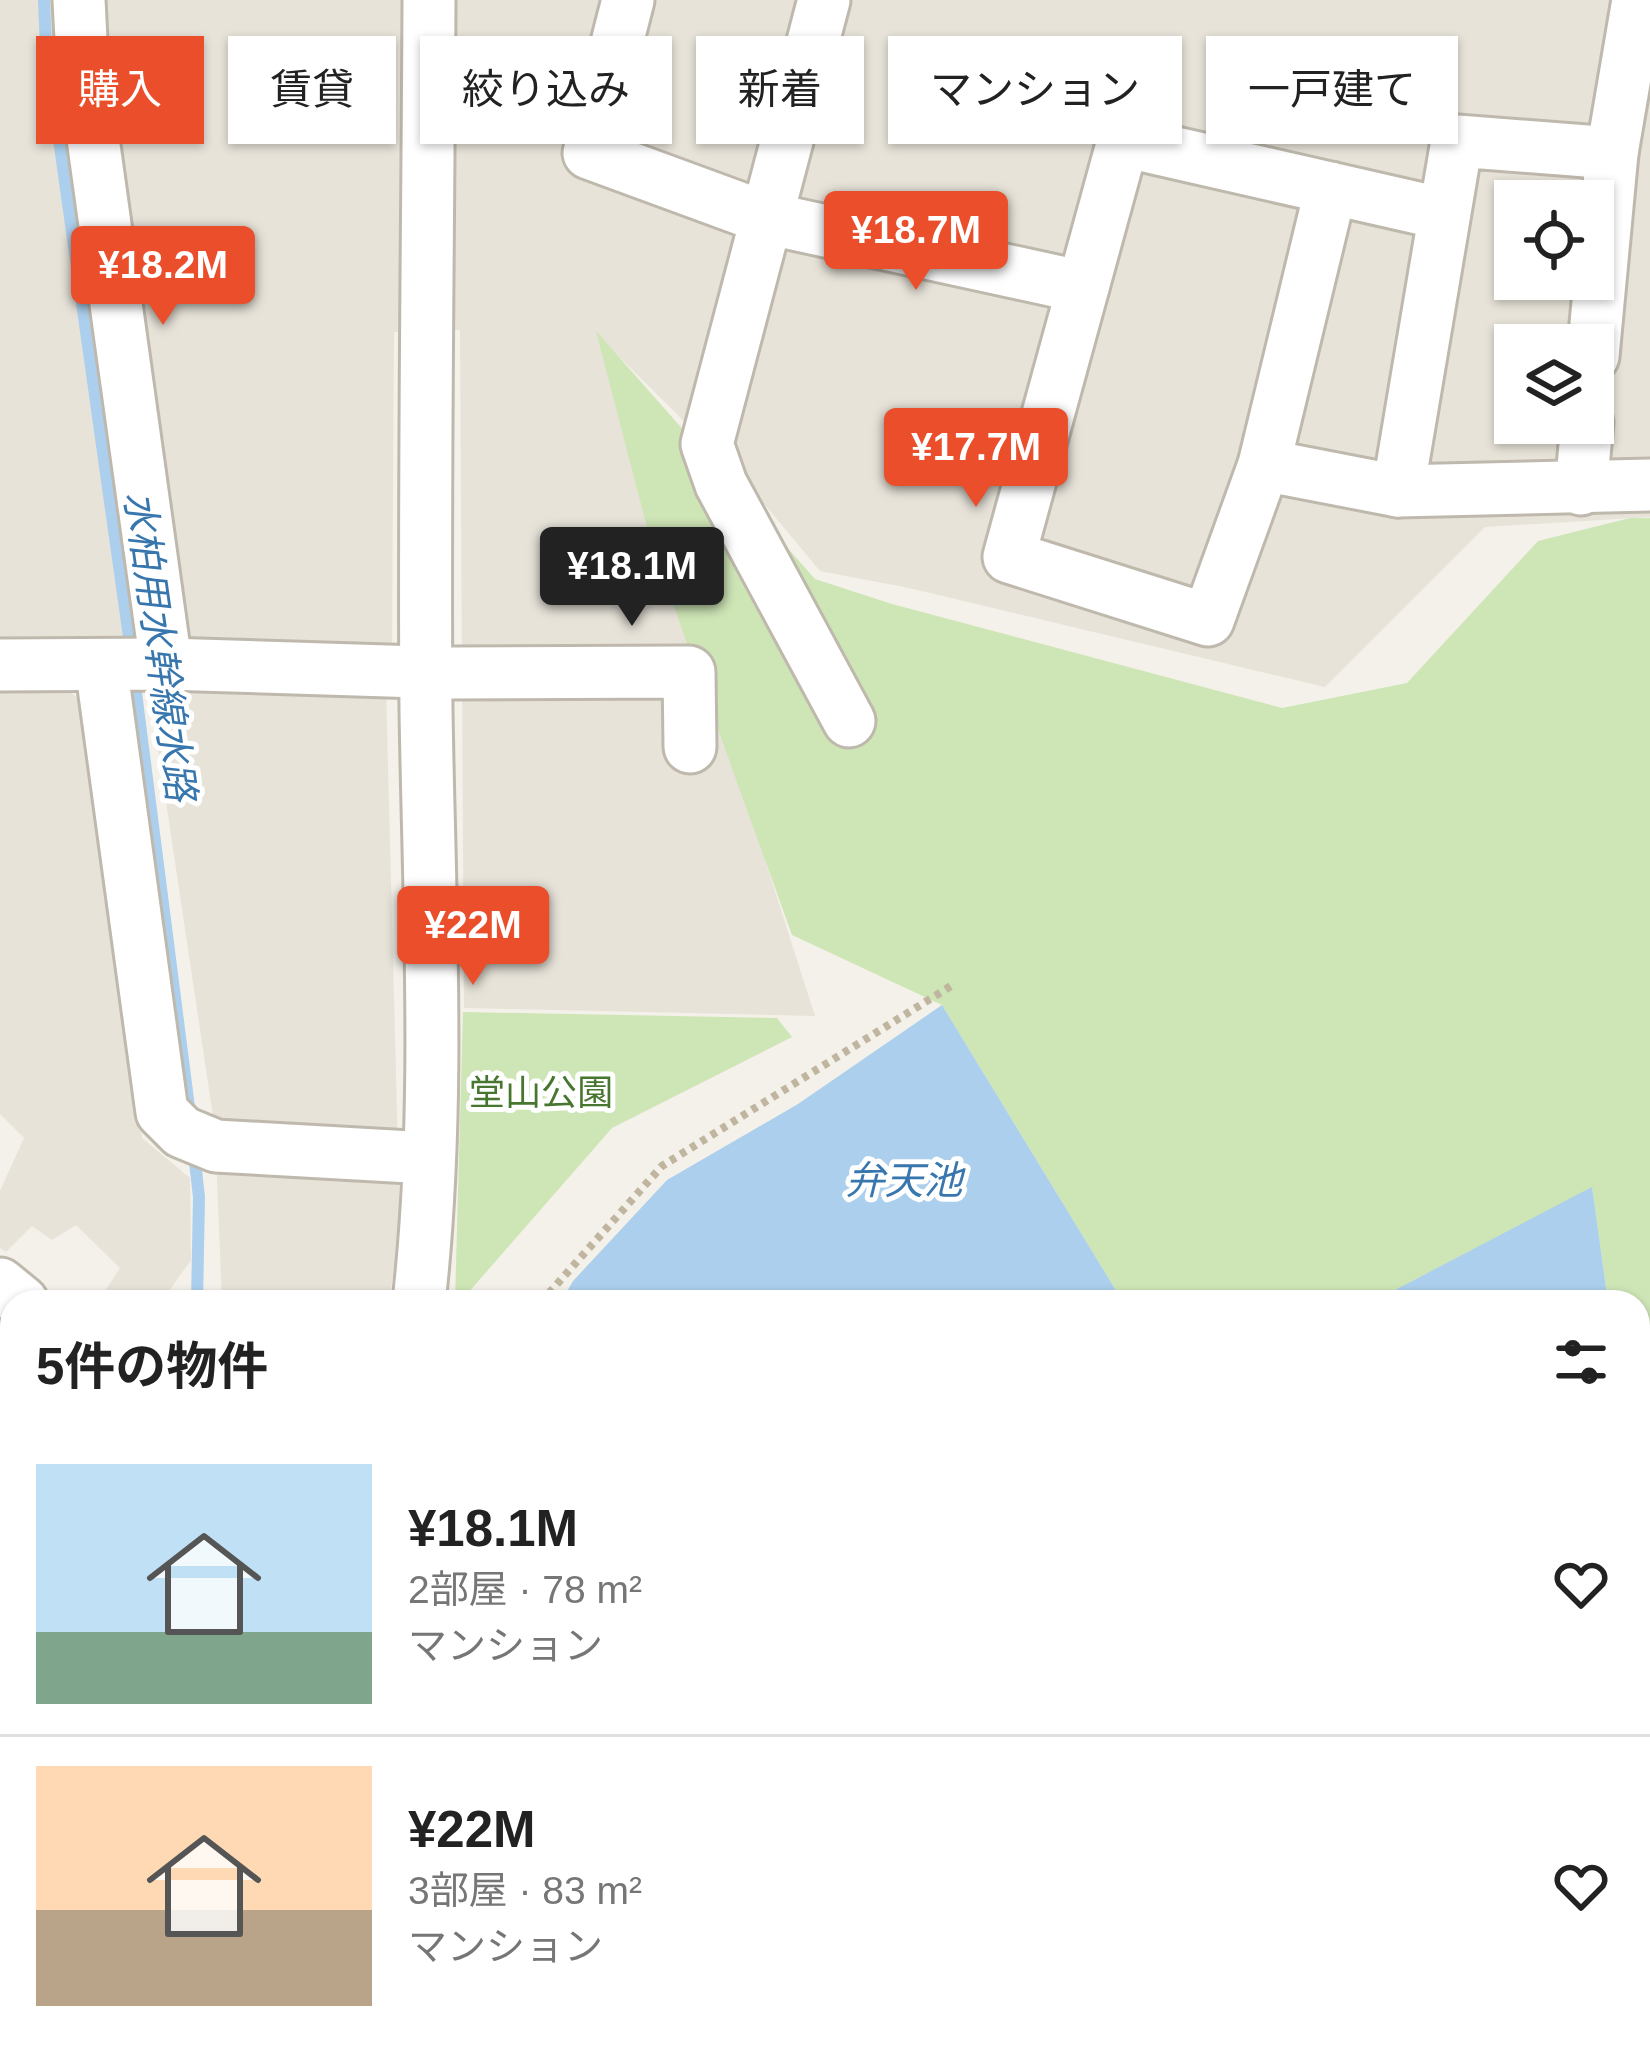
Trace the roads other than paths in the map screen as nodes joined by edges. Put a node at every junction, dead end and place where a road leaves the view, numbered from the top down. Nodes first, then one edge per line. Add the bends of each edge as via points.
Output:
1 (79, 0) edge
2 (429, 0) edge
3 (628, 0) edge
4 (824, 0) edge
5 (1638, 0) edge
6 (1612, 153) junction
7 (1331, 188) junction
8 (1444, 214) junction
9 (766, 218) junction
10 (1083, 287) junction
11 (1596, 324) edge
12 (1585, 444) edge
13 (1264, 465) junction
14 (1650, 485) edge
15 (1581, 489) junction
16 (1398, 491) junction
17 (166, 664) junction
18 (0, 665) edge
19 (101, 665) junction
20 (426, 670) junction
21 (849, 721) dead end
22 (690, 747) dead end
23 (428, 1158) junction
24 (420, 1290) edge

1 - 17 street
2 - 20 street
3 - 9 street via 590,153
4 - 9 street
5 - 6 street
6 - 8 street via 1457,141
6 - 11 street
7 - 8 street
7 - 10 street via 1123,141
7 - 13 street
8 - 16 street
9 - 10 street
9 - 21 street via 707,444
10 - 13 street via 1009,557 1208,620
12 - 15 street
13 - 16 street
14 - 15 street
15 - 16 street
17 - 19 street
17 - 20 street
18 - 19 street
19 - 23 street via 162,1112 182,1132 216,1146
20 - 22 street via 689,672
20 - 23 street
23 - 24 street

